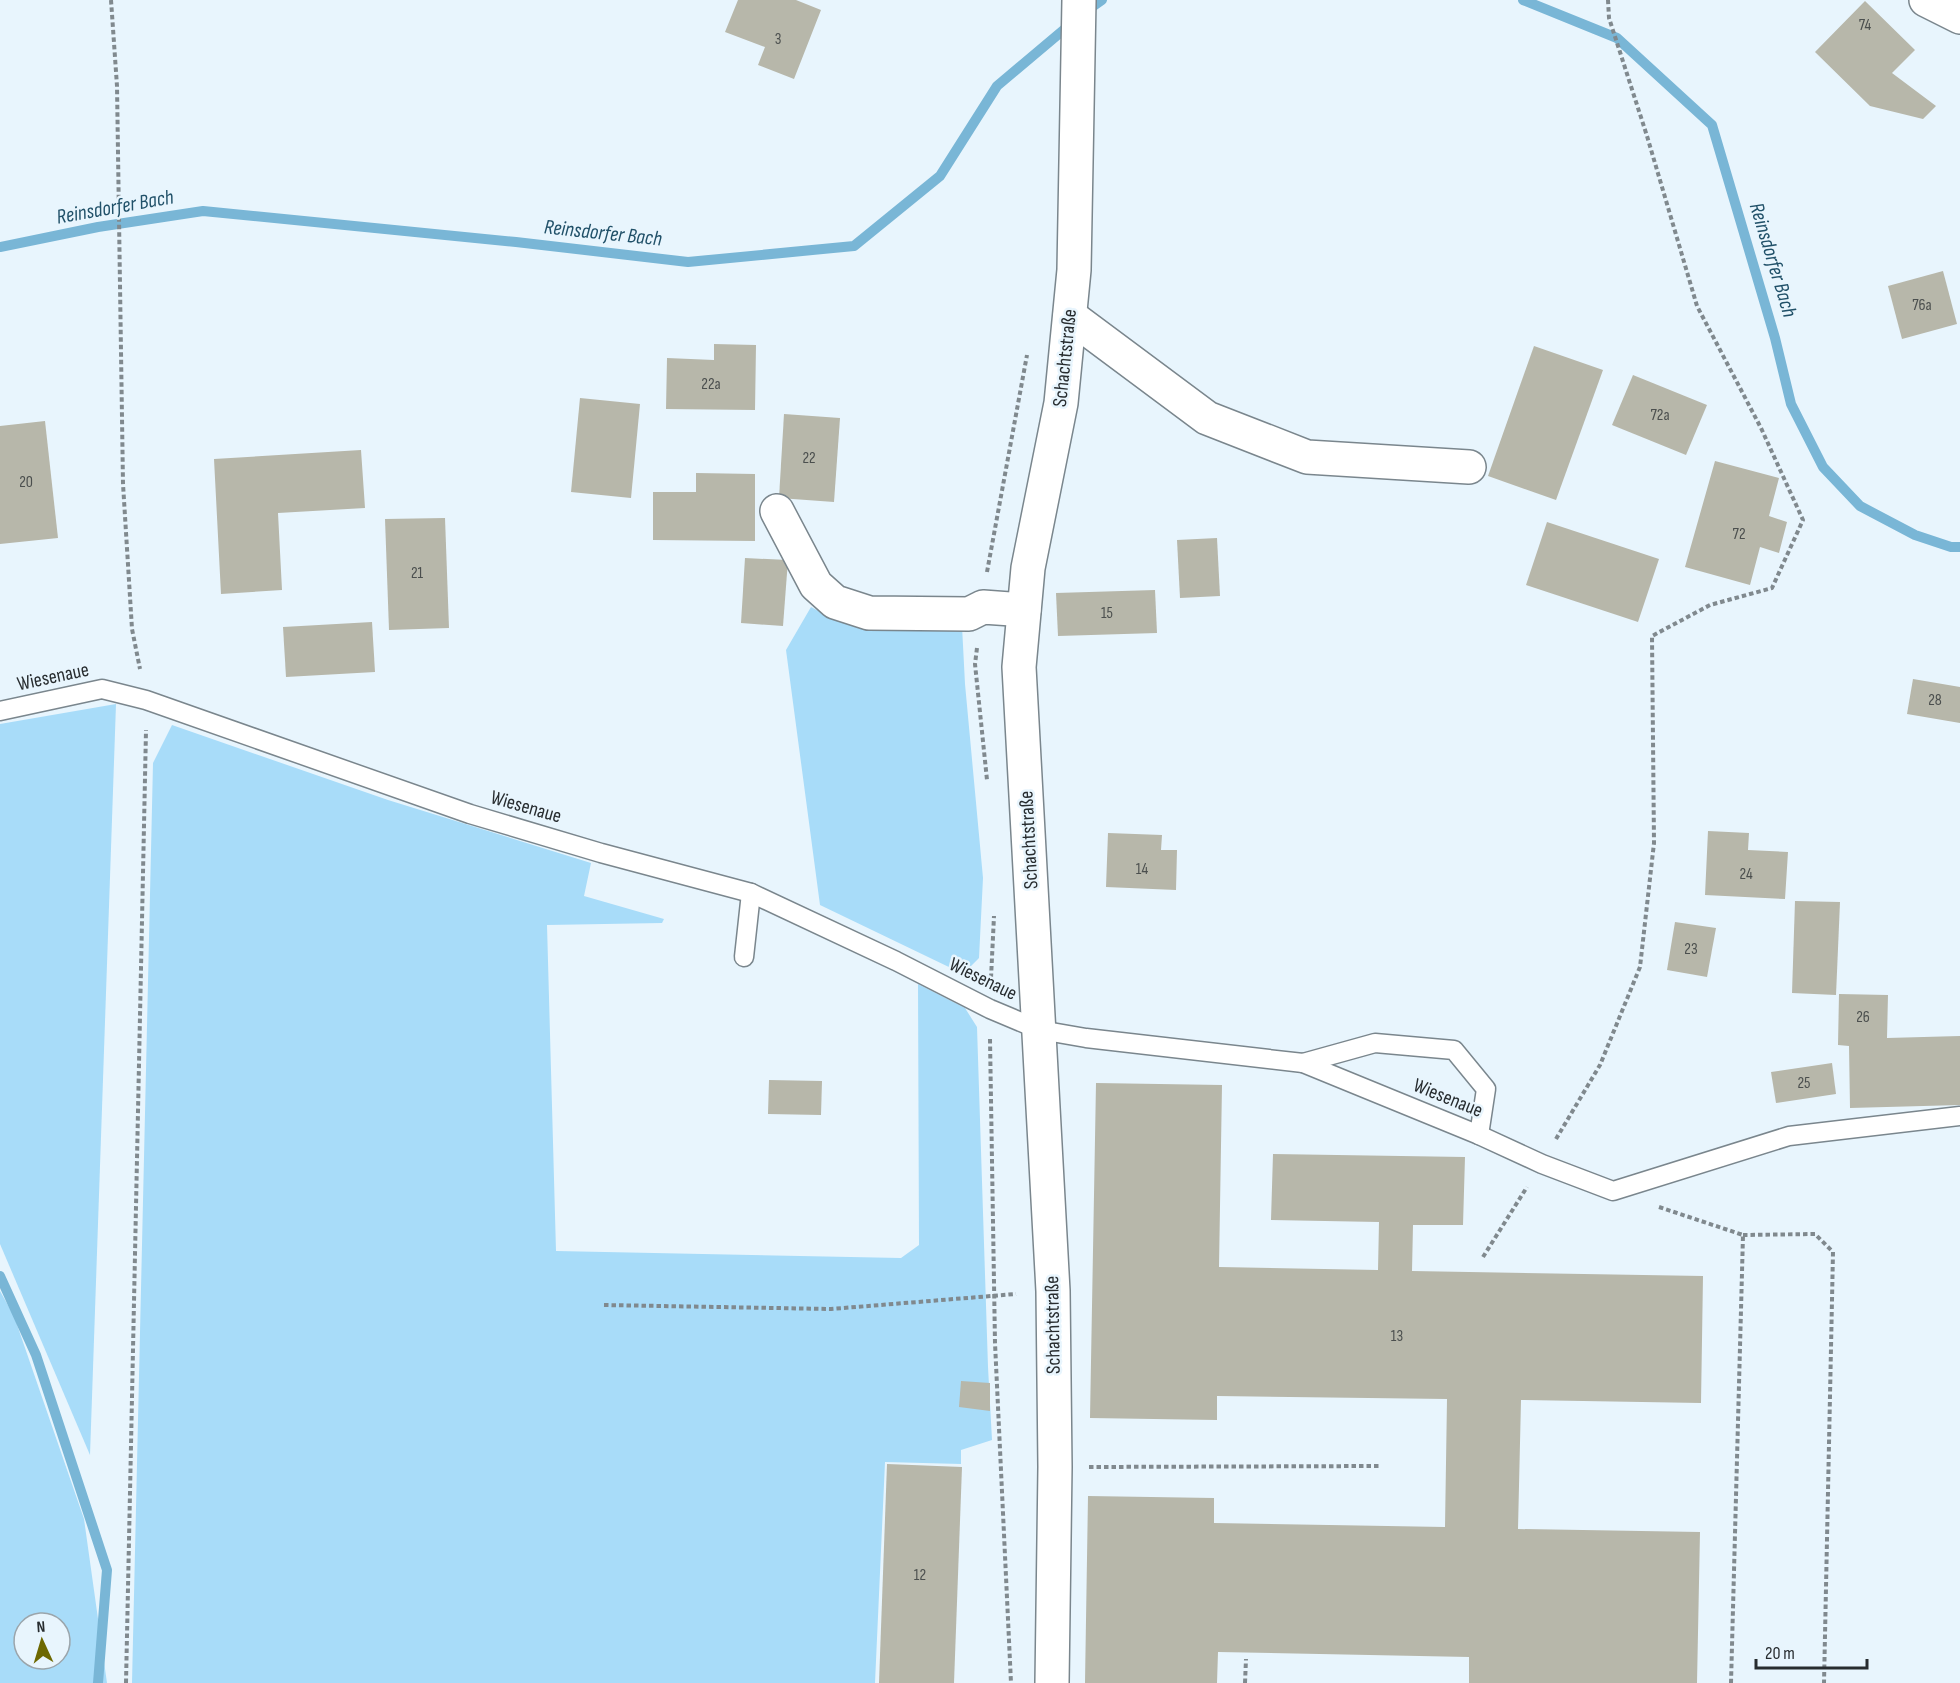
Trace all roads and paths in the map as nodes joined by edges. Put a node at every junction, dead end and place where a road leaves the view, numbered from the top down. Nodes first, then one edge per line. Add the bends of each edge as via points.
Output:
1 (111, 0) edge
2 (1079, 0) edge
3 (1608, 0) edge
4 (1926, 0) edge
5 (1960, 16) edge
6 (1070, 316) junction
7 (1469, 467) dead end
8 (777, 511) dead end
9 (1024, 610) junction
10 (146, 700) junction
11 (0, 711) edge
12 (751, 893) junction
13 (744, 957) dead end
14 (1040, 1030) junction
15 (1304, 1063) junction
16 (1960, 1116) edge
17 (1479, 1135) junction
18 (1542, 1164) junction
19 (1613, 1191) junction
20 (1743, 1235) junction
21 (1483, 1257) dead end
22 (1053, 1291) junction
23 (604, 1305) dead end
24 (1379, 1466) dead end
25 (1055, 1467) junction
26 (1246, 1659) dead end
27 (126, 1683) edge
28 (1052, 1683) edge
29 (1245, 1683) edge
30 (1731, 1683) edge
31 (1824, 1683) edge

1 - 10 path via 117,86 123,484 132,628
2 - 6 street, Schachtstraße
3 - 18 path via 1609,18 1697,306 1761,428 1803,520 1772,588 1710,605 1653,636 1654,843 1640,967 1599,1065
4 - 5 street
6 - 7 street via 1207,418 1307,457
6 - 9 street, Schachtstraße via 1061,403 1028,568
8 - 9 street via 816,585 835,602 869,613 969,614 983,607
9 - 14 street, Schachtstraße via 1019,667
10 - 11 lane, Wiesenaue via 102,689
10 - 12 lane, Wiesenaue via 470,814
10 - 27 path
12 - 13 lane
12 - 14 lane, Wiesenaue
14 - 15 lane, Wiesenaue
14 - 22 street, Schachtstraße
15 - 17 lane, Wiesenaue
15 - 17 lane via 1375,1043 1454,1050 1486,1089
16 - 19 lane via 1789,1136
17 - 18 lane, Wiesenaue
18 - 19 lane, Wiesenaue
18 - 21 path
19 - 20 path
20 - 30 path
20 - 31 path via 1815,1234 1833,1252
22 - 23 path via 831,1309
22 - 25 street, Schachtstraße
24 - 25 path
25 - 28 street, Schachtstraße
26 - 29 path

